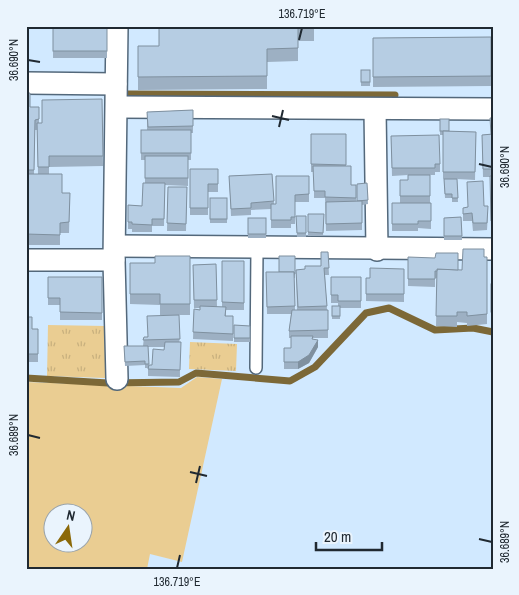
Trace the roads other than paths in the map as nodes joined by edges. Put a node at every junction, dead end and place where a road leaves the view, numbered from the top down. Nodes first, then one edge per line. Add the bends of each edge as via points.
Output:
1 (117, 26) edge
2 (26, 82) edge
3 (116, 84) junction
4 (117, 107) junction
5 (375, 109) junction
6 (493, 109) edge
7 (257, 248) junction
8 (493, 249) edge
9 (377, 250) junction
10 (114, 253) junction
11 (26, 260) edge
12 (256, 368) dead end
13 (118, 383) dead end

1 - 3 street
2 - 3 street
3 - 4 street
4 - 5 street
4 - 10 street
5 - 6 street
5 - 9 street
7 - 9 street
7 - 10 street
7 - 12 lane
8 - 9 street
10 - 11 street
10 - 13 street

